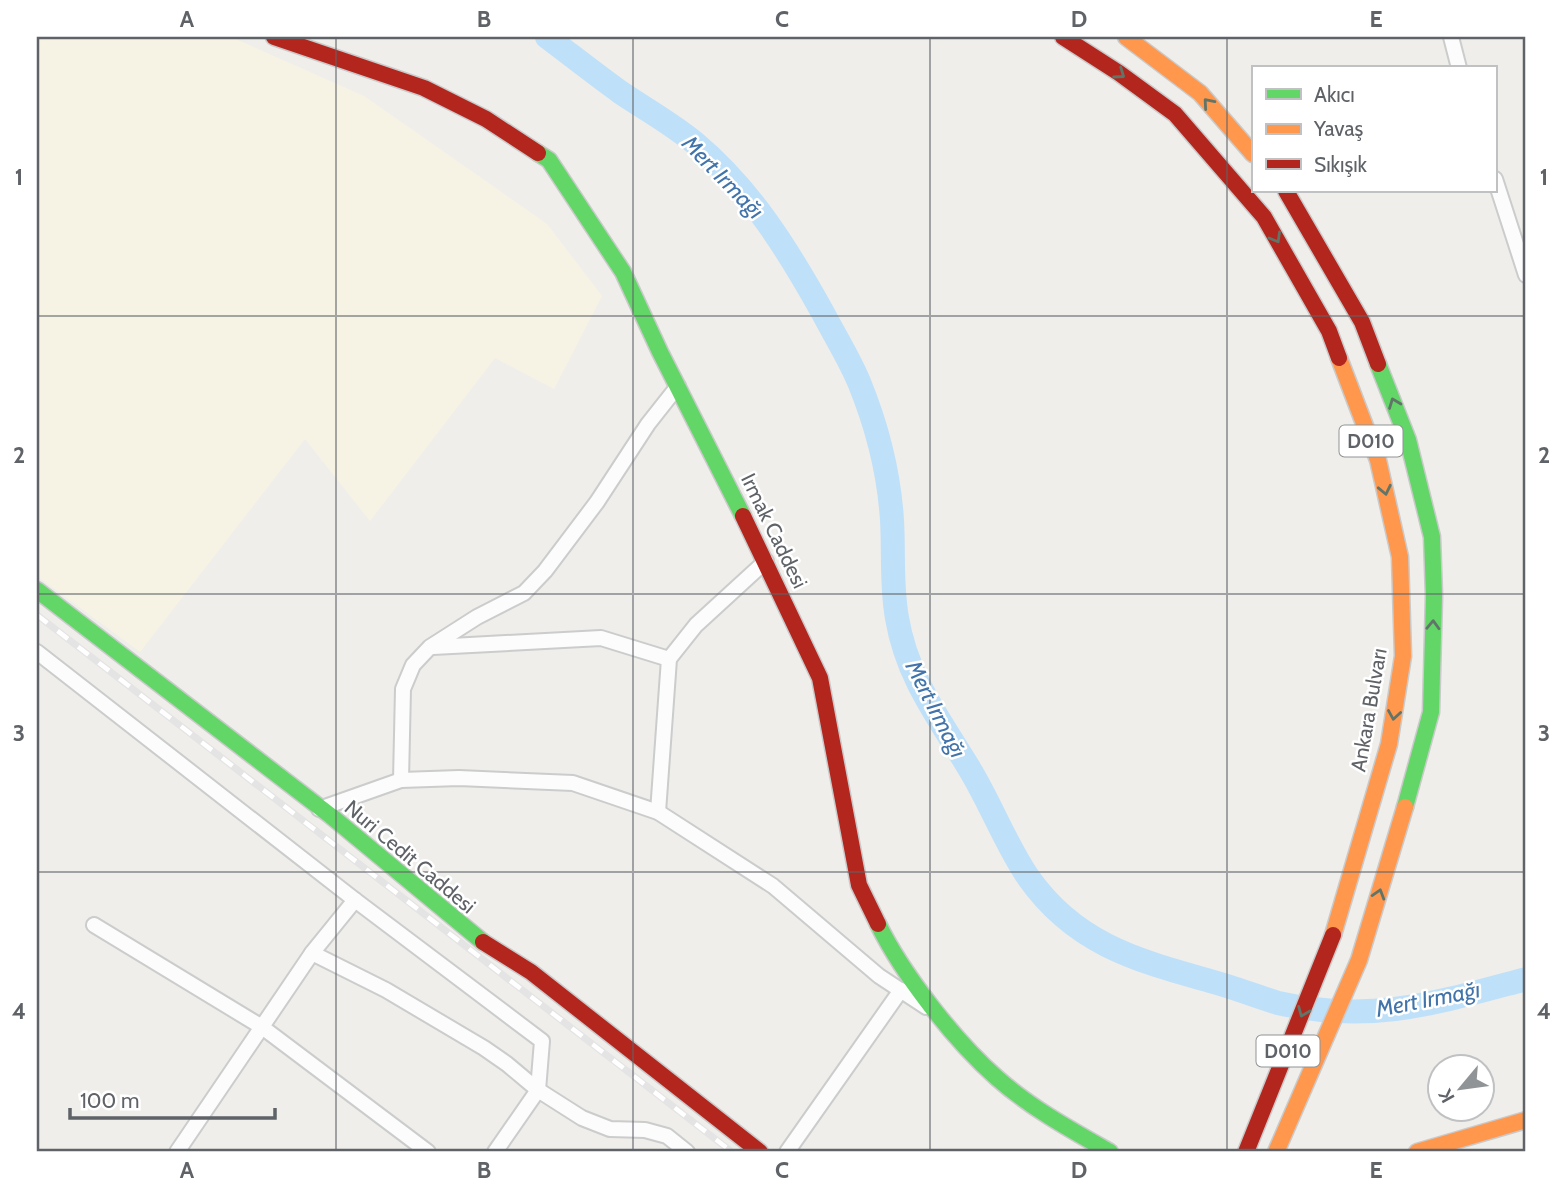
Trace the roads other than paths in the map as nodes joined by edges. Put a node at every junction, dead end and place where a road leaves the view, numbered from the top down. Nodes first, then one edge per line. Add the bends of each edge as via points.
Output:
1 (274, 37) edge
2 (1063, 37) edge
3 (1126, 37) edge
4 (1451, 37) edge
5 (1458, 66) edge
6 (1252, 153) edge
7 (1496, 182) edge
8 (1287, 192) edge
9 (1526, 275) edge
10 (678, 386) junction
11 (766, 561) junction
12 (37, 590) edge
13 (430, 647) junction
14 (37, 652) edge
15 (669, 659) junction
16 (401, 780) junction
17 (319, 809) junction
18 (658, 812) junction
19 (355, 900) junction
20 (94, 925) dead end
21 (313, 953) junction
22 (901, 990) junction
23 (940, 1015) junction
24 (262, 1027) junction
25 (538, 1090) junction
26 (1526, 1120) edge
27 (177, 1152) edge
28 (428, 1152) edge
29 (495, 1152) edge
30 (687, 1152) edge
31 (760, 1152) edge
32 (787, 1152) edge
33 (1110, 1152) edge
34 (1246, 1152) edge
35 (1276, 1152) edge
36 (1417, 1152) edge

1 - 10 main road, Irmak Caddesi via 424,88 549,160 623,272
2 -> 34 main road, Ankara Bulvarı / D010 via 1175,114 1264,217 1329,331 1378,460 1399,557 1404,656 1389,744 1329,949
6 -> 3 main road via 1200,93
4 - 5 street
7 - 9 street
35 -> 8 main road, D010 via 1359,960 1431,712 1434,596 1432,537 1408,440 1362,321
10 - 11 main road, Irmak Caddesi
10 - 13 street via 538,579 524,593
11 - 15 street via 696,625
11 - 23 main road, Irmak Caddesi via 820,678 859,885 881,930
12 - 17 main road, Nuri Cedit Caddesi
13 - 15 street via 601,638
13 - 16 street via 413,665 403,690
14 - 19 street
15 - 18 street
16 - 17 street
16 - 18 street via 573,783
17 - 31 main road, Nuri Cedit Caddesi via 476,940 531,972
18 - 22 street via 773,886 878,976
19 - 21 street
19 - 25 street via 542,1041
20 - 24 street
21 - 24 street
21 - 25 street via 484,1048
22 - 23 street
22 - 32 street
23 - 33 main road, Irmak Caddesi via 997,1078
24 - 27 street
24 - 28 street
25 - 29 street
25 - 30 street via 582,1118 610,1129 667,1136
26 - 36 main road

